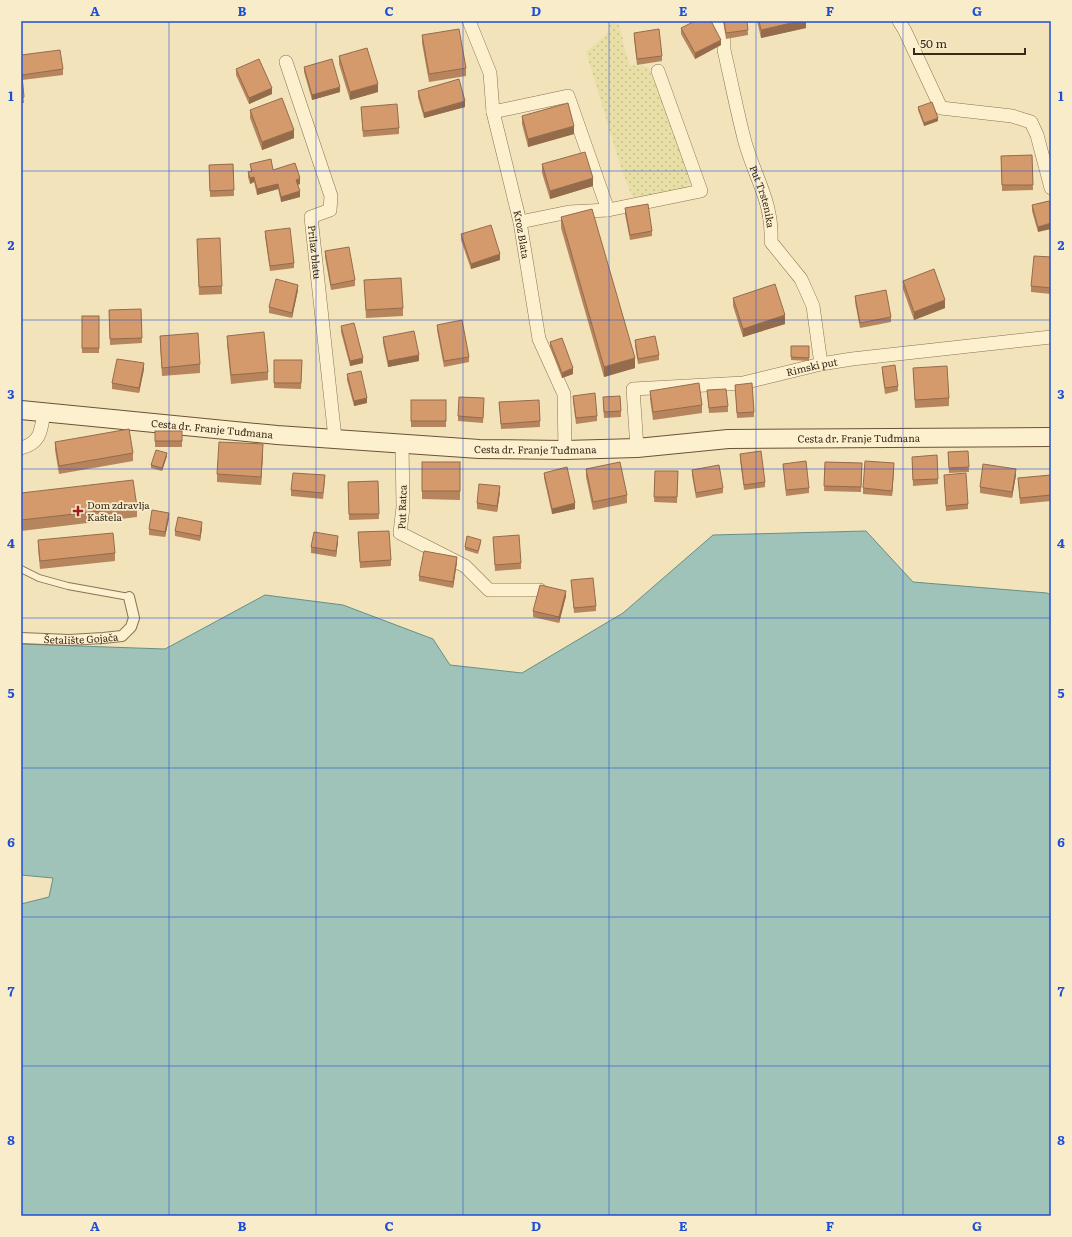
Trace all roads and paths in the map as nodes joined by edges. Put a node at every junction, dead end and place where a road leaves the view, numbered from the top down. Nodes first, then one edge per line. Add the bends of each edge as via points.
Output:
1 (469, 21) edge
2 (716, 21) edge
3 (899, 21) edge
4 (286, 62) dead end
5 (658, 70) dead end
6 (493, 112) junction
7 (1051, 188) edge
8 (608, 210) junction
9 (520, 222) junction
10 (1051, 337) edge
11 (821, 364) junction
12 (21, 410) edge
13 (44, 412) junction
14 (1051, 437) edge
15 (335, 438) junction
16 (402, 443) junction
17 (21, 448) edge
18 (637, 448) junction
19 (565, 450) junction
20 (21, 569) edge
21 (540, 590) edge
22 (130, 597) joint
23 (21, 638) edge

1 - 6 street, Kroz Blata via 490,73
2 - 11 street, Put Trstenika via 724,34 724,50 745,143 766,199 772,226 771,242 801,279 813,306
3 - 7 street via 941,108 1012,116 1031,122
4 - 15 street, Prilaz blatu via 331,196 330,210 310,217
5 - 8 street via 701,190
6 - 8 street via 568,96
6 - 9 street, Kroz Blata
8 - 9 street via 569,212
9 - 19 street, Kroz Blata via 539,339 564,394
10 - 11 street, Rimski put
11 - 18 street, Rimski put via 744,383 633,389
12 - 13 main road, Cesta dr. Franje Tuđmana
13 - 15 main road, Cesta dr. Franje Tuđmana
13 - 17 street via 41,432 36,440
14 - 18 main road, Cesta dr. Franje Tuđmana via 728,439
15 - 16 main road, Cesta dr. Franje Tuđmana
16 - 19 main road, Cesta dr. Franje Tuđmana via 479,449
16 - 21 street, Put Ratca via 403,507 400,533 465,566 489,590
18 - 19 main road, Cesta dr. Franje Tuđmana
20 - 22 lane via 39,578 68,586
22 - 23 street, Šetalište Gojača via 134,618 131,627 122,636 69,640

